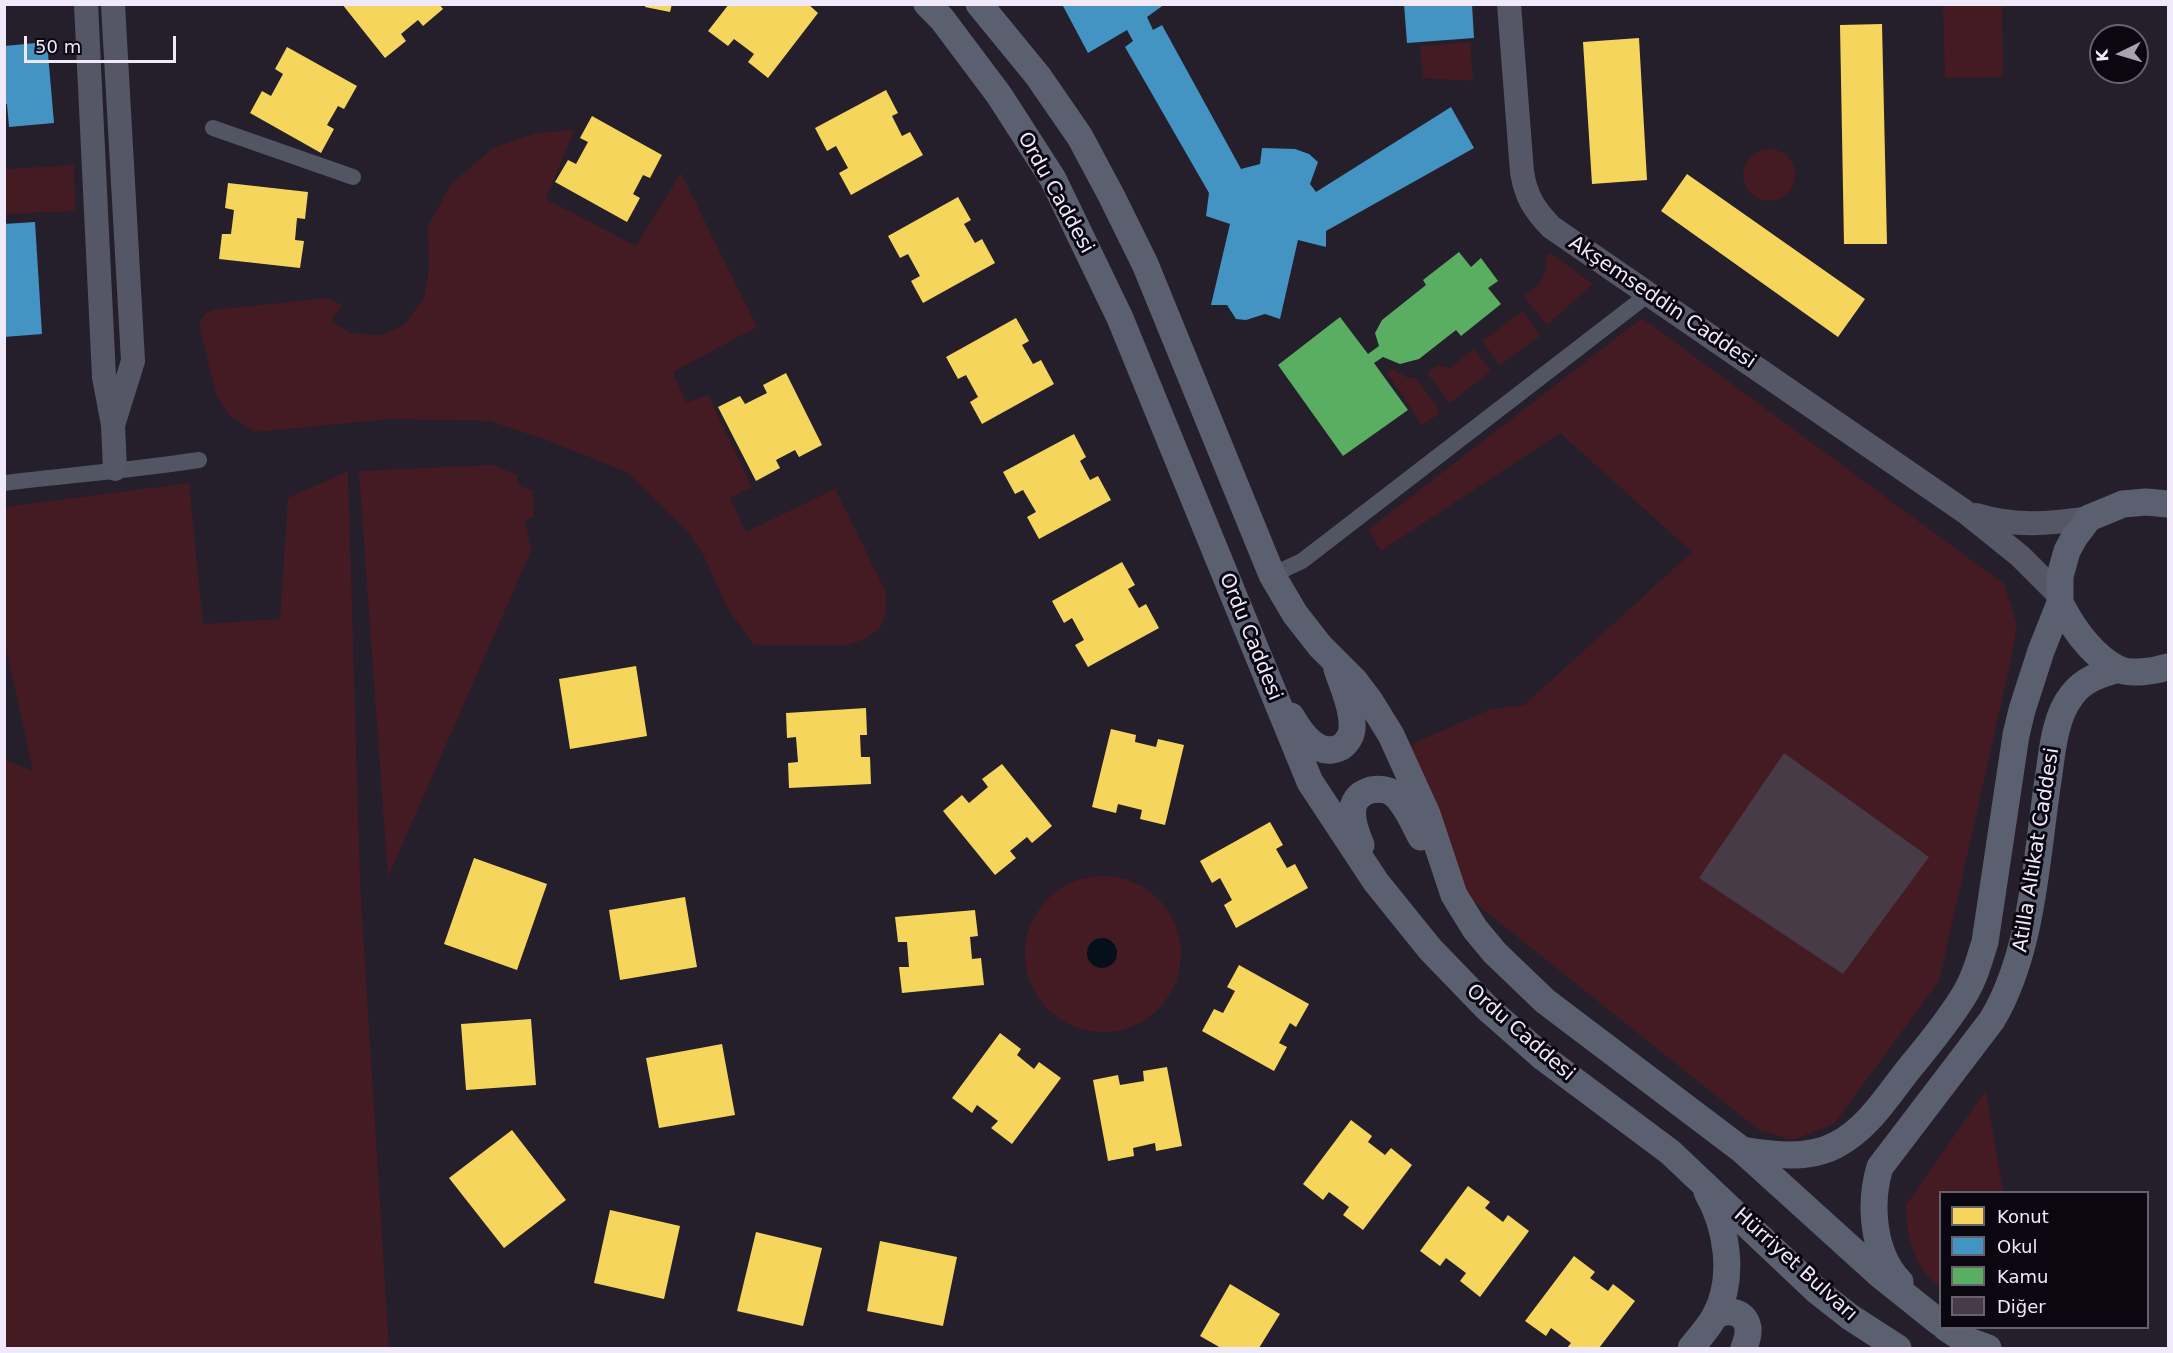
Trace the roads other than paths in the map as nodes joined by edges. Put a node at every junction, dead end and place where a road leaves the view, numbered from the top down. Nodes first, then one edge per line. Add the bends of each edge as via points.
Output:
1 (86, 4) edge
2 (113, 4) edge
3 (927, 4) edge
4 (979, 4) edge
5 (1509, 4) edge
6 (213, 128) dead end
7 (353, 177) dead end
8 (1650, 294) junction
9 (113, 425) junction
10 (199, 460) dead end
11 (115, 469) junction
12 (4, 483) edge
13 (2169, 504) edge
14 (1964, 511) junction
15 (2090, 518) junction
16 (1272, 575) junction
17 (2060, 599) junction
18 (1335, 663) junction
19 (1261, 666) junction
20 (2169, 667) edge
21 (2119, 669) junction
22 (1376, 882) junction
23 (1454, 895) junction
24 (1742, 1150) junction
25 (1698, 1176) junction
26 (1716, 1315) junction
27 (1939, 1321) edge
28 (1939, 1322) edge
29 (1949, 1329) edge
30 (1691, 1348) edge
31 (1744, 1348) edge
32 (1898, 1348) edge
33 (1988, 1348) edge

1 - 9 street via 104,377
2 - 9 street via 134,361
3 - 19 main road, Ordu Caddesi via 999,95 1053,179 1120,318
4 - 16 main road, Ordu Caddesi via 1038,76 1080,137 1112,197 1144,264
5 - 8 street, Akşemseddin Caddesi via 1525,191 1551,227
6 - 7 street
8 - 14 street, Akşemseddin Caddesi
8 - 16 street via 1302,561
9 - 11 street
10 - 11 street
11 - 12 street
13 - 15 main road via 2123,504
14 - 15 street, Akşemseddin Caddesi via 1998,522 2026,525
14 - 17 street, Akşemseddin Caddesi via 2020,556
15 - 17 main road, Atilla Altıkat Caddesi via 2067,551 2060,576
16 - 18 main road, Ordu Caddesi via 1295,614
17 - 21 main road via 2084,641
17 - 24 main road, Atilla Altıkat Caddesi via 2022,710 1985,942 1963,997 1886,1098 1852,1135 1834,1147 1801,1155
18 - 19 main road via 1352,715 1352,730 1346,744 1324,750 1308,740
18 - 23 main road, Ordu Caddesi via 1354,680 1391,735 1427,814
19 - 22 main road, Ordu Caddesi via 1310,782
20 - 21 main road via 2133,672
21 - 27 main road, Atilla Altıkat Caddesi via 2098,674 2080,686 2061,716 2021,952 2003,1001 1896,1144 1880,1167 1876,1181 1875,1224 1890,1271
22 - 23 main road via 1353,826 1351,810 1356,798 1377,789 1398,798
22 - 25 main road, Ordu Caddesi via 1430,949 1487,1008 1544,1058
23 - 24 main road, Ordu Caddesi via 1495,953 1545,1001
24 - 28 main road via 1880,1275
25 - 26 main road via 1720,1218 1725,1241 1725,1286
25 - 32 main road, Hürriyet Bulvarı via 1817,1291
26 - 30 main road
26 - 31 main road via 1736,1312 1746,1322
29 - 33 main road

